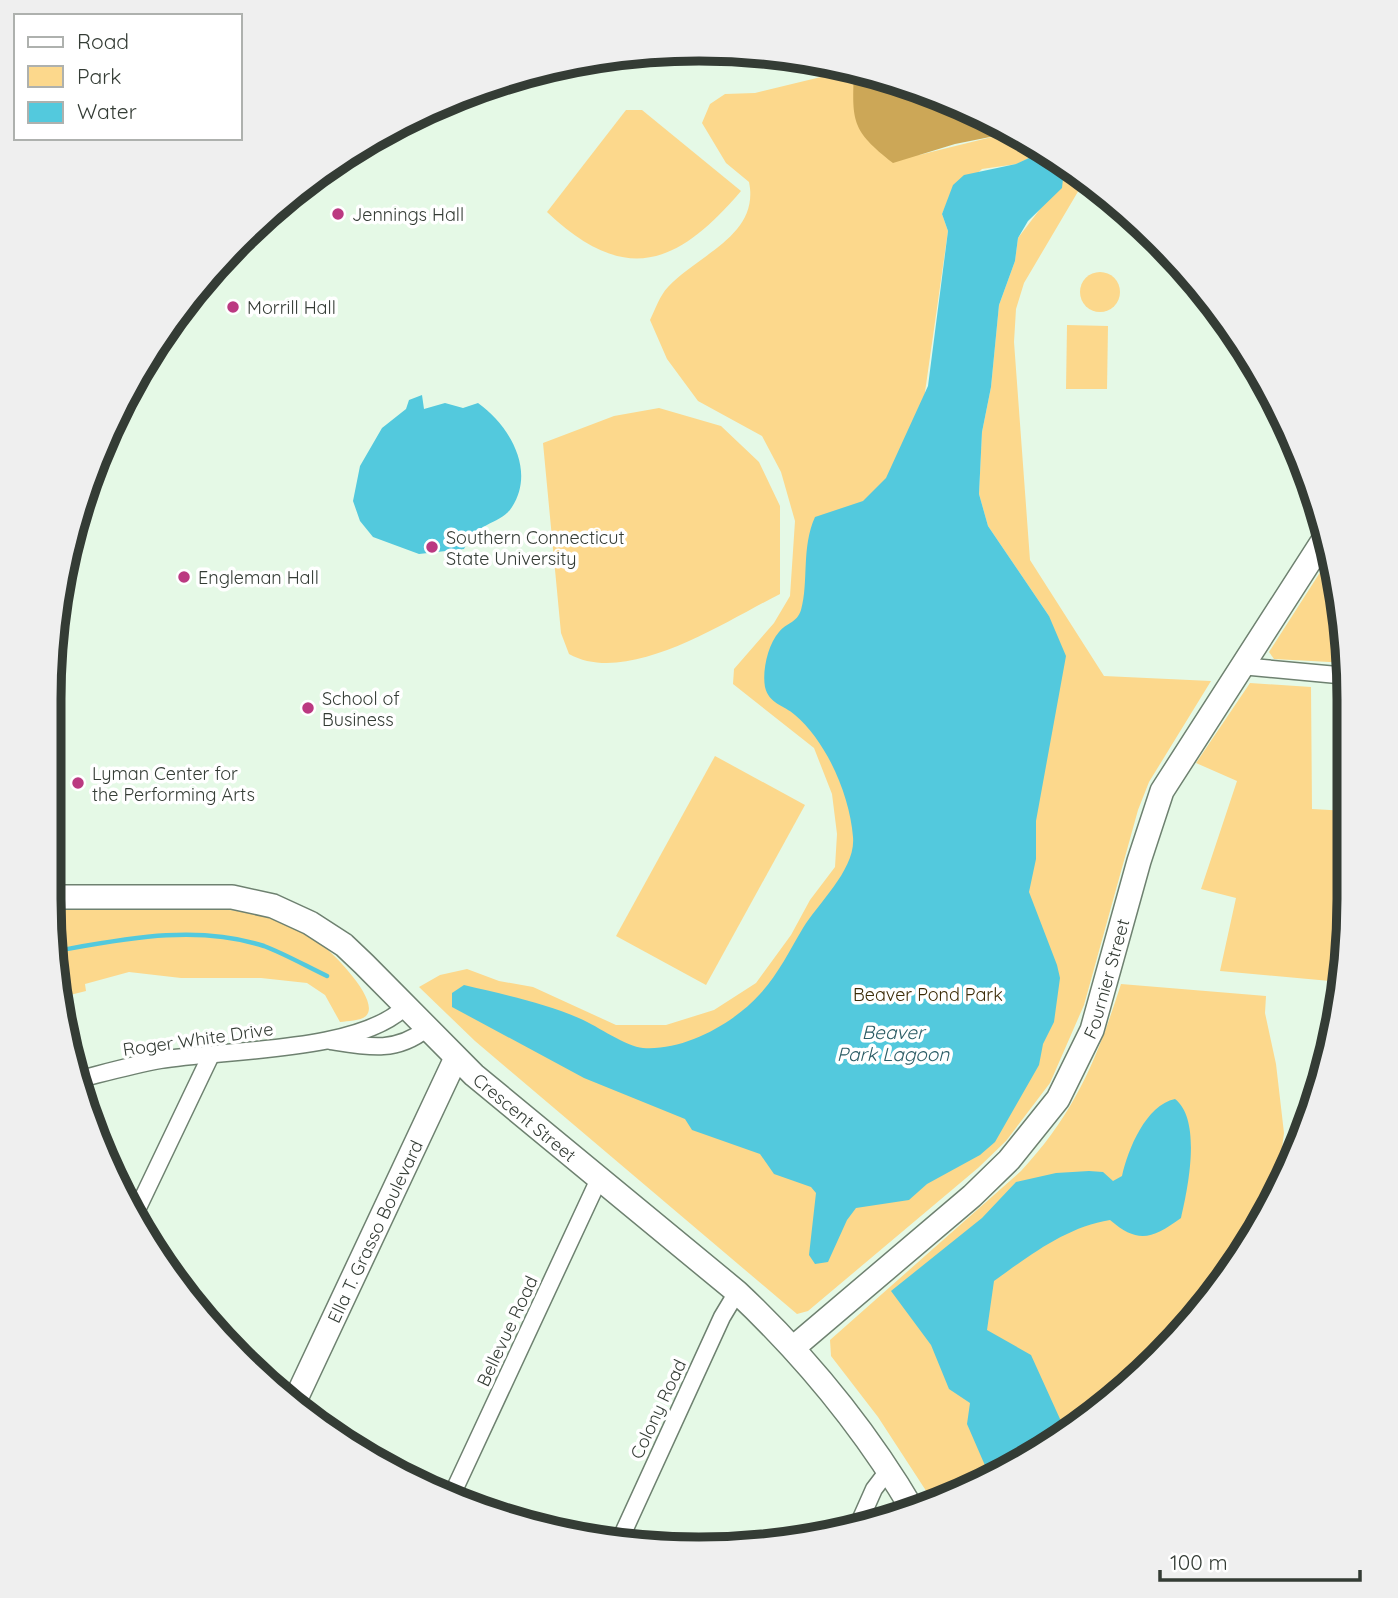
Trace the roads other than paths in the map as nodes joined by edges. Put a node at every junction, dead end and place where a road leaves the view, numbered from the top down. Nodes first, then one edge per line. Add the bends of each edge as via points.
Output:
1 (1318, 548) edge
2 (1241, 666) junction
3 (1336, 675) edge
4 (61, 897) edge
5 (405, 1007) junction
6 (426, 1029) junction
7 (326, 1040) junction
8 (211, 1055) junction
9 (456, 1058) junction
10 (87, 1077) edge
11 (598, 1179) junction
12 (140, 1204) edge
13 (737, 1292) junction
14 (793, 1348) junction
15 (298, 1394) edge
16 (887, 1472) junction
17 (455, 1488) edge
18 (907, 1502) edge
19 (862, 1515) edge
20 (624, 1532) edge

1 - 2 main road, Fournier Street
2 - 3 street
2 - 14 main road, Fournier Street via 1169,775 1157,802 1092,1030 1058,1099 1009,1160 972,1196
4 - 5 main road, Crescent Street via 202,895 273,906 336,939
5 - 6 main road, Crescent Street
5 - 7 street, Roger White Drive via 389,1020
6 - 7 street, Roger White Drive via 411,1042 390,1047
6 - 9 main road, Crescent Street
7 - 8 street, Roger White Drive
8 - 10 street, Roger White Drive via 160,1060
8 - 12 street
9 - 11 main road, Crescent Street
9 - 15 main road, Ella T. Grasso Boulevard
11 - 13 main road, Crescent Street
11 - 17 street, Bellevue Road
13 - 14 main road, Crescent Street
13 - 20 street, Colony Road
14 - 16 main road, Crescent Street via 833,1394
16 - 18 main road, Crescent Street
16 - 19 street

